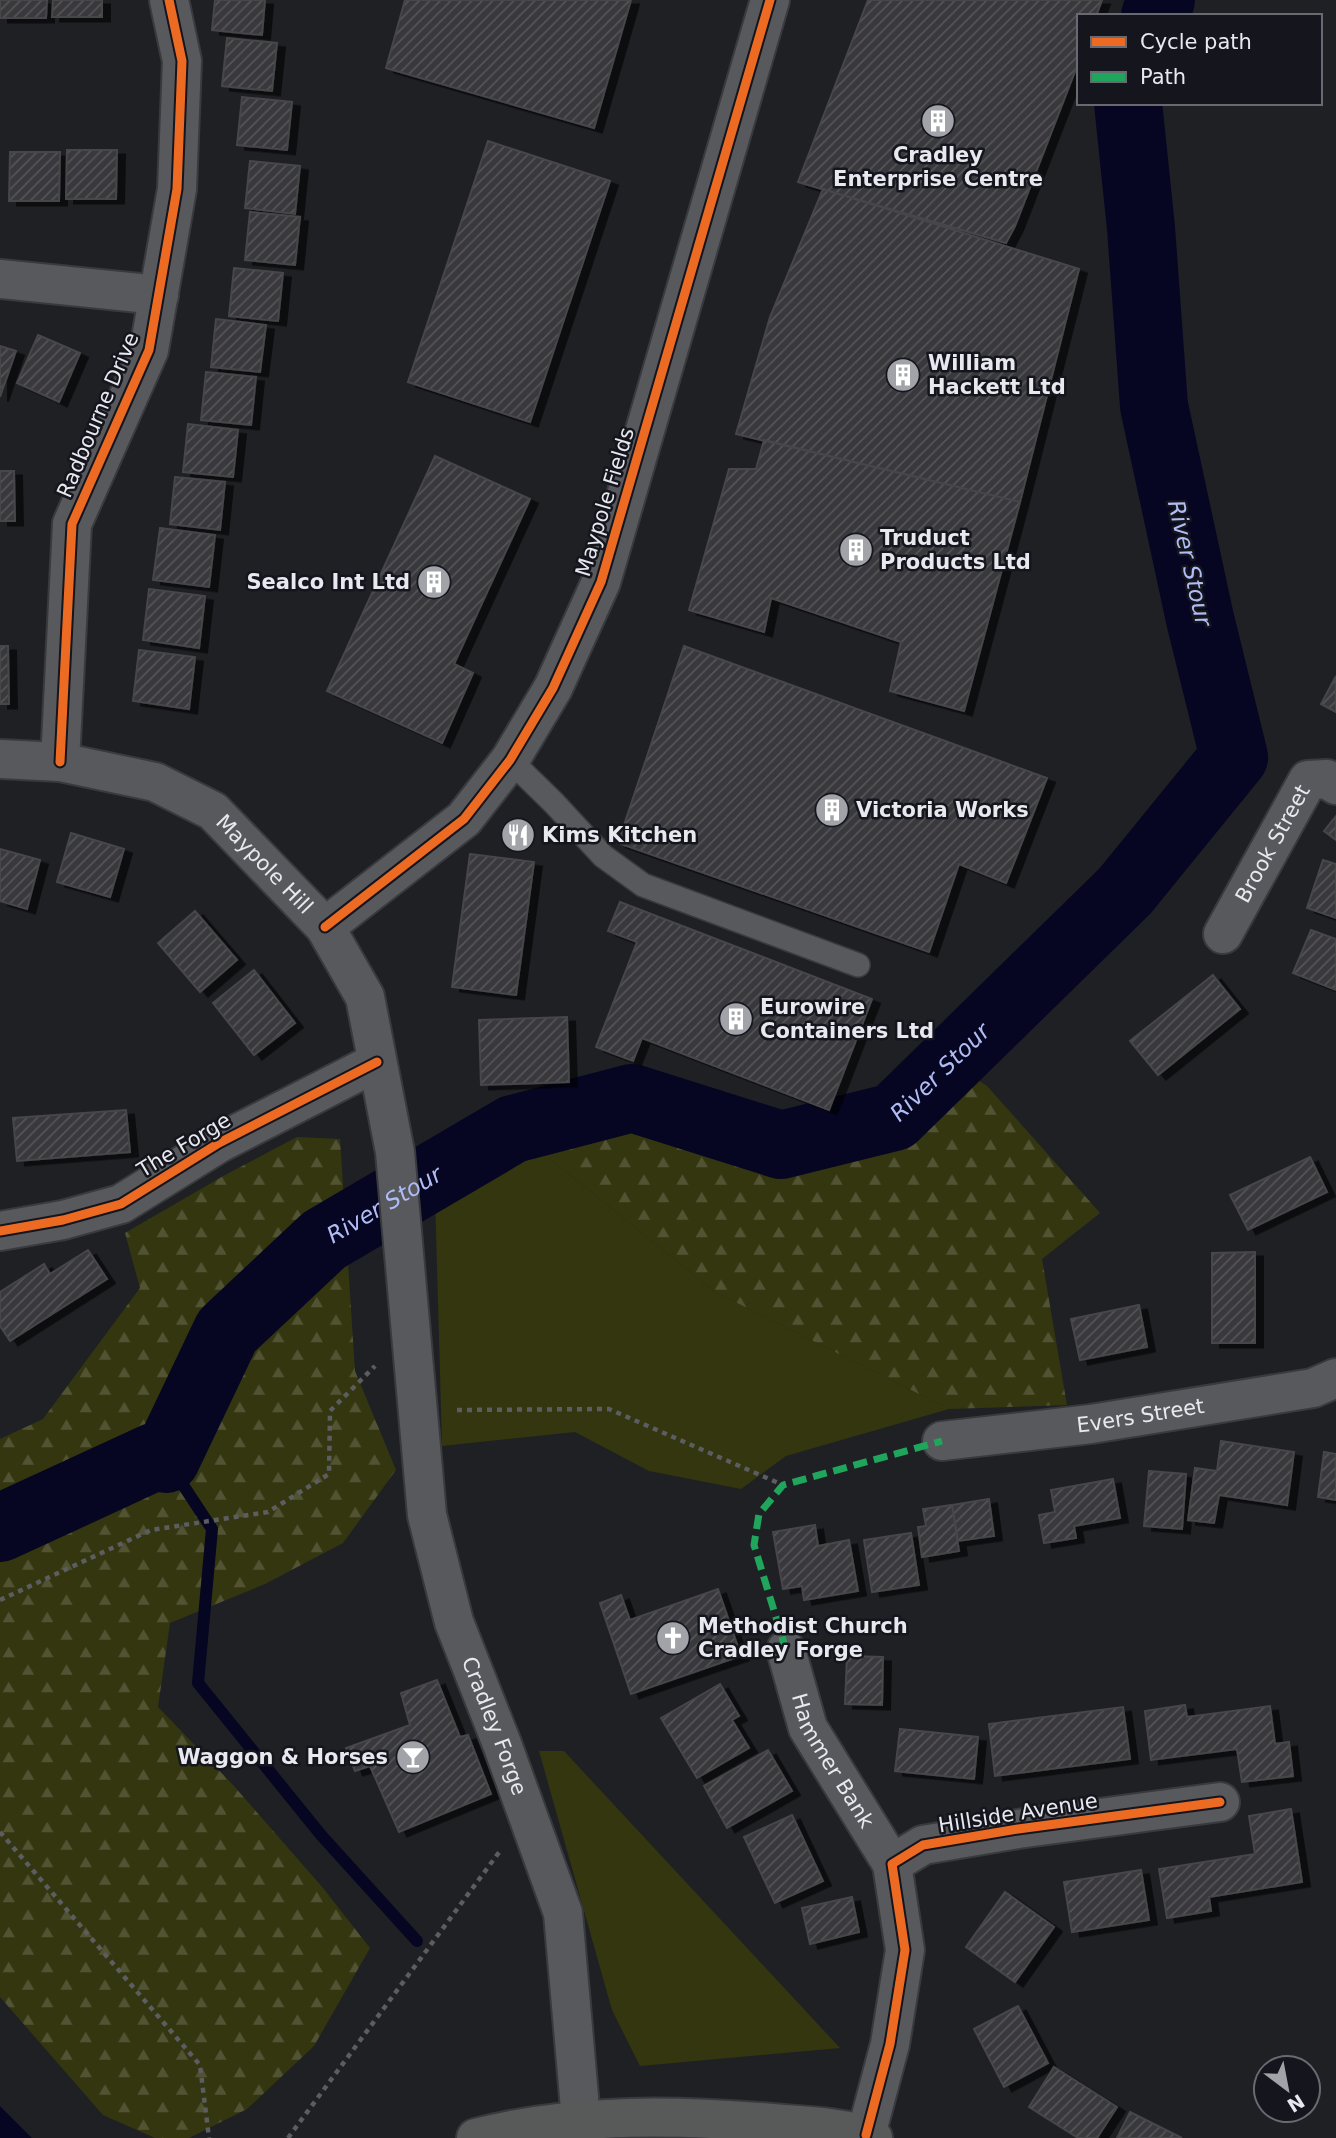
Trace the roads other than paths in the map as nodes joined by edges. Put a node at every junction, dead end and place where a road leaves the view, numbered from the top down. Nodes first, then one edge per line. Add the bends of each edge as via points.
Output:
1 (169, 0) edge
2 (770, 0) edge
3 (0, 279) edge
4 (159, 295) junction
5 (0, 760) edge
6 (510, 760) junction
7 (60, 762) junction
8 (1336, 785) edge
9 (325, 927) junction
10 (1223, 934) dead end
11 (858, 965) dead end
12 (377, 1062) junction
13 (0, 1231) edge
14 (410, 1331) joint
15 (1328, 1387) edge
16 (942, 1441) dead end
17 (786, 1650) dead end
18 (1220, 1802) dead end
19 (892, 1864) junction
20 (570, 2122) junction
21 (870, 2137) edge
22 (475, 2138) edge

1 - 4 street, Radbourne Drive via 181,74 177,189
2 - 6 street, Maypole Fields via 601,582 553,688
3 - 4 street
4 - 7 street, Radbourne Drive via 149,350 72,524
5 - 7 street, Maypole Hill
6 - 9 street, Maypole Fields via 464,819
6 - 11 lane via 603,856 643,885
7 - 9 street, Maypole Hill via 155,782 213,811
8 - 10 street, Brook Street via 1327,779 1308,780
9 - 12 street, Maypole Hill via 365,997
12 - 13 street, The Forge via 219,1143 121,1204
12 - 14 street, Maypole Hill via 395,1152
14 - 20 street, Cradley Forge via 427,1515 454,1622 563,1913
15 - 16 street, Evers Street via 1091,1424
17 - 19 street, Hammer Bank via 808,1728
18 - 19 street, Hillside Avenue via 923,1845
19 - 21 street via 905,1950
20 - 21 main road via 714,2118
20 - 22 main road

